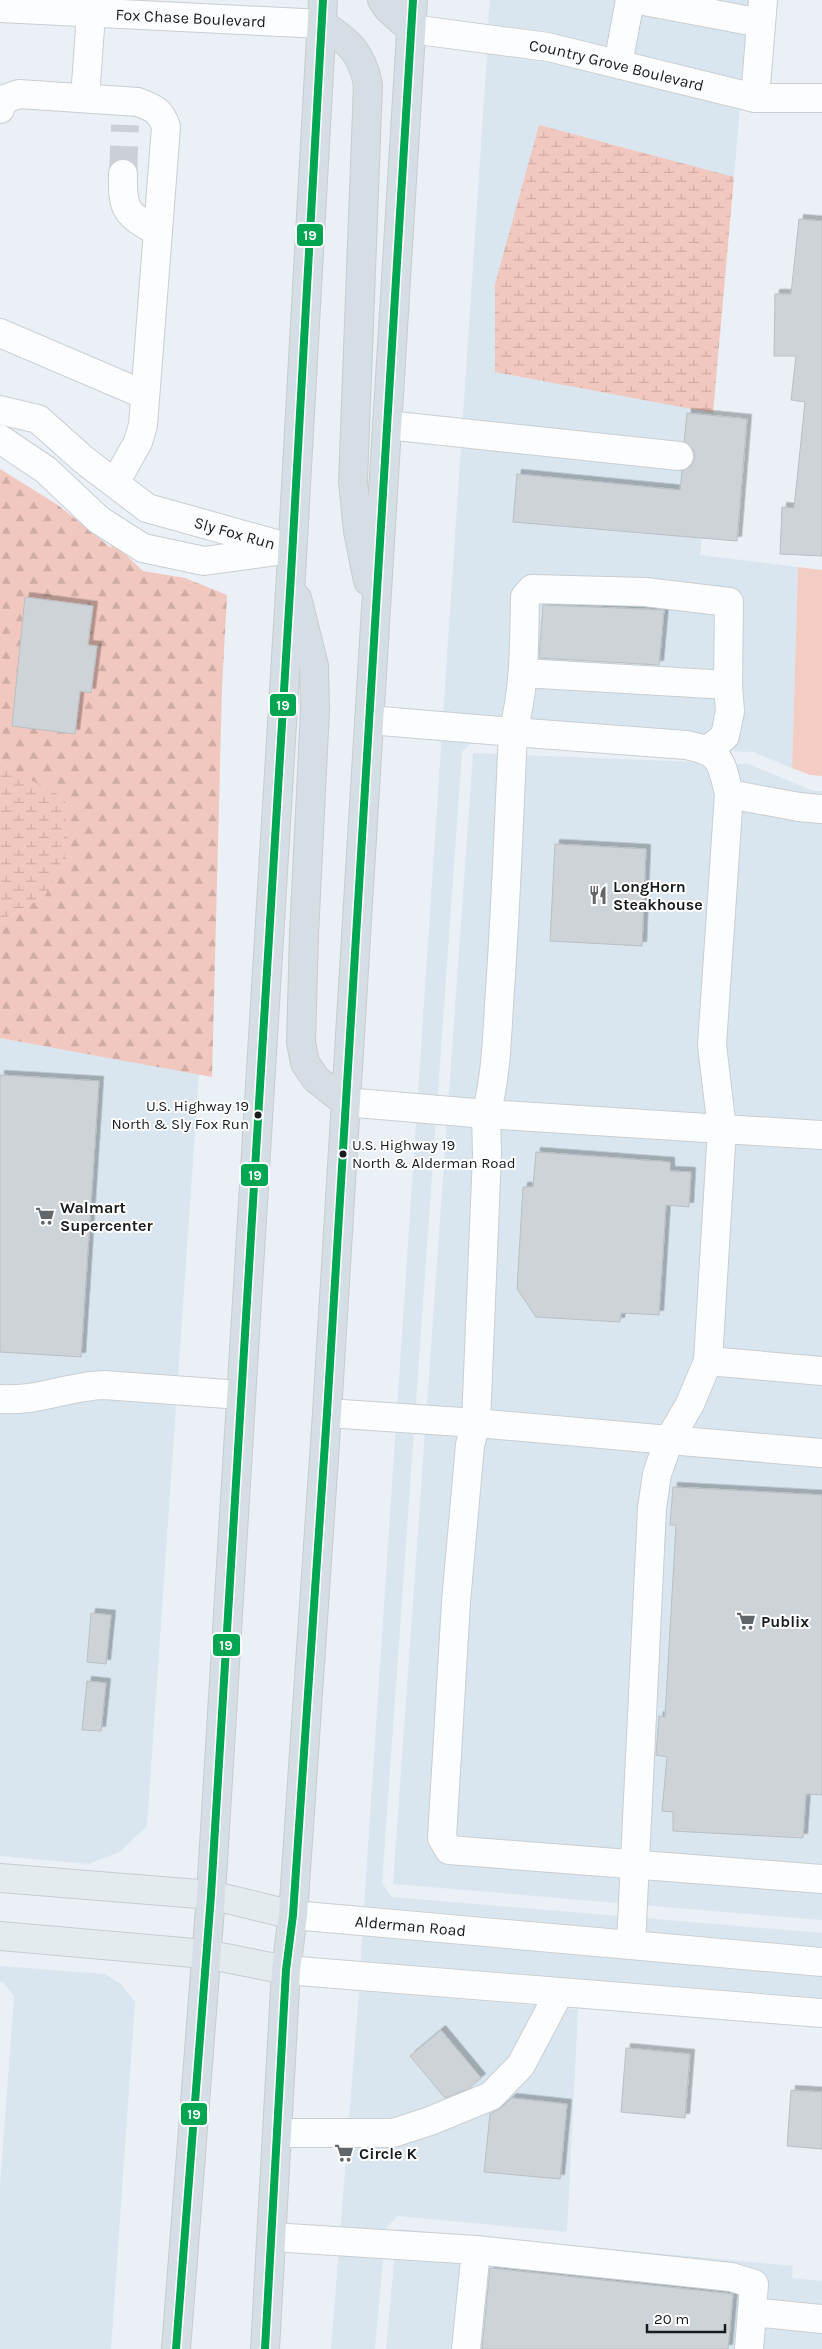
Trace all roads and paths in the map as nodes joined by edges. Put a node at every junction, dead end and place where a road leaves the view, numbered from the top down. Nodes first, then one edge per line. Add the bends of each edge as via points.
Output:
1 (382, 0) edge
2 (413, 0) edge
3 (630, 0) edge
4 (639, 0) edge
5 (0, 8) edge
6 (322, 12) edge
7 (762, 12) edge
8 (91, 14) junction
9 (411, 29) junction
10 (618, 64) junction
11 (85, 98) junction
12 (755, 98) junction
13 (822, 98) edge
14 (1, 104) edge
15 (123, 174) tunnel mouth
16 (158, 232) junction
17 (0, 333) edge
18 (145, 395) junction
19 (0, 410) edge
20 (387, 425) junction
21 (0, 439) edge
22 (679, 456) dead end
23 (115, 483) junction
24 (291, 562) junction
25 (376, 619) junction
26 (523, 673) junction
27 (728, 686) junction
28 (369, 720) junction
29 (513, 732) junction
30 (708, 750) junction
31 (729, 794) junction
32 (822, 809) edge
33 (345, 1102) junction
34 (486, 1114) junction
35 (722, 1129) junction
36 (822, 1135) edge
37 (708, 1361) junction
38 (822, 1371) edge
39 (241, 1395) junction
40 (0, 1399) edge
41 (327, 1413) junction
42 (476, 1423) junction
43 (669, 1440) junction
44 (822, 1453) edge
45 (636, 1865) junction
46 (0, 1878) edge
47 (822, 1878) edge
48 (211, 1895) junction
49 (293, 1915) junction
50 (0, 1936) edge
51 (631, 1944) junction
52 (205, 1954) junction
53 (822, 1962) edge
54 (286, 1970) junction
55 (559, 1993) junction
56 (822, 2013) edge
57 (278, 2133) junction
58 (272, 2237) junction
59 (476, 2250) junction
60 (752, 2312) junction
61 (822, 2320) edge
62 (176, 2349) edge
63 (265, 2349) edge
64 (466, 2349) edge
65 (749, 2349) edge

1 - 9 highway
2 - 9 highway
3 - 10 street
4 - 7 street
5 - 8 street, Fox Chase Boulevard
6 - 8 street, Fox Chase Boulevard
6 - 24 highway
6 - 25 highway via 360,57 368,85 352,482 358,531
7 - 12 street
8 - 11 street
9 - 10 street, Country Grove Boulevard via 548,47
9 - 20 highway
10 - 12 street, Country Grove Boulevard
11 - 14 street via 19,94
11 - 16 street via 126,113 138,102 162,115 166,127
12 - 13 street, Country Grove Boulevard
15 - 16 street via 125,206 133,217
16 - 18 street
17 - 18 street
18 - 23 street via 138,442
19 - 23 street, Sly Fox Run via 38,419
20 - 22 street
20 - 25 highway
21 - 24 street, Sly Fox Run via 46,470 99,520 143,548 204,561
23 - 24 street, Sly Fox Run via 147,508
24 - 33 highway via 314,666 315,692 301,1042 305,1063 316,1079
24 - 39 highway
25 - 28 highway
26 - 27 street
26 - 27 street via 525,597 532,589 645,592 729,602
26 - 29 street via 520,708
27 - 30 street via 730,712 725,736
28 - 29 street
28 - 33 highway
29 - 30 street
29 - 34 street via 503,954 493,1090
30 - 31 street via 716,756
31 - 32 street
31 - 35 street via 712,1045
33 - 34 street
33 - 41 highway
34 - 35 street
34 - 42 street
35 - 36 street
35 - 37 street
37 - 38 street
37 - 43 street via 690,1404
39 - 40 street via 89,1385 52,1395
39 - 48 highway
41 - 42 street
41 - 49 highway
42 - 43 street
42 - 45 street via 470,1445 456,1602 442,1838 449,1850
43 - 44 street
43 - 45 street via 657,1474 652,1508
45 - 47 street
45 - 51 street
46 - 48 main road, Alderman Road
48 - 49 main road, Alderman Road
48 - 52 highway
49 - 51 street, Alderman Road
49 - 54 highway
50 - 52 main road
51 - 53 street, Alderman Road
52 - 54 main road
52 - 62 highway
54 - 55 street
54 - 57 highway
55 - 56 street
55 - 57 street via 520,2065 491,2096 393,2133
57 - 58 highway
58 - 59 street
58 - 63 highway
59 - 60 street via 731,2277 754,2284
59 - 64 street
60 - 61 street
60 - 65 street

